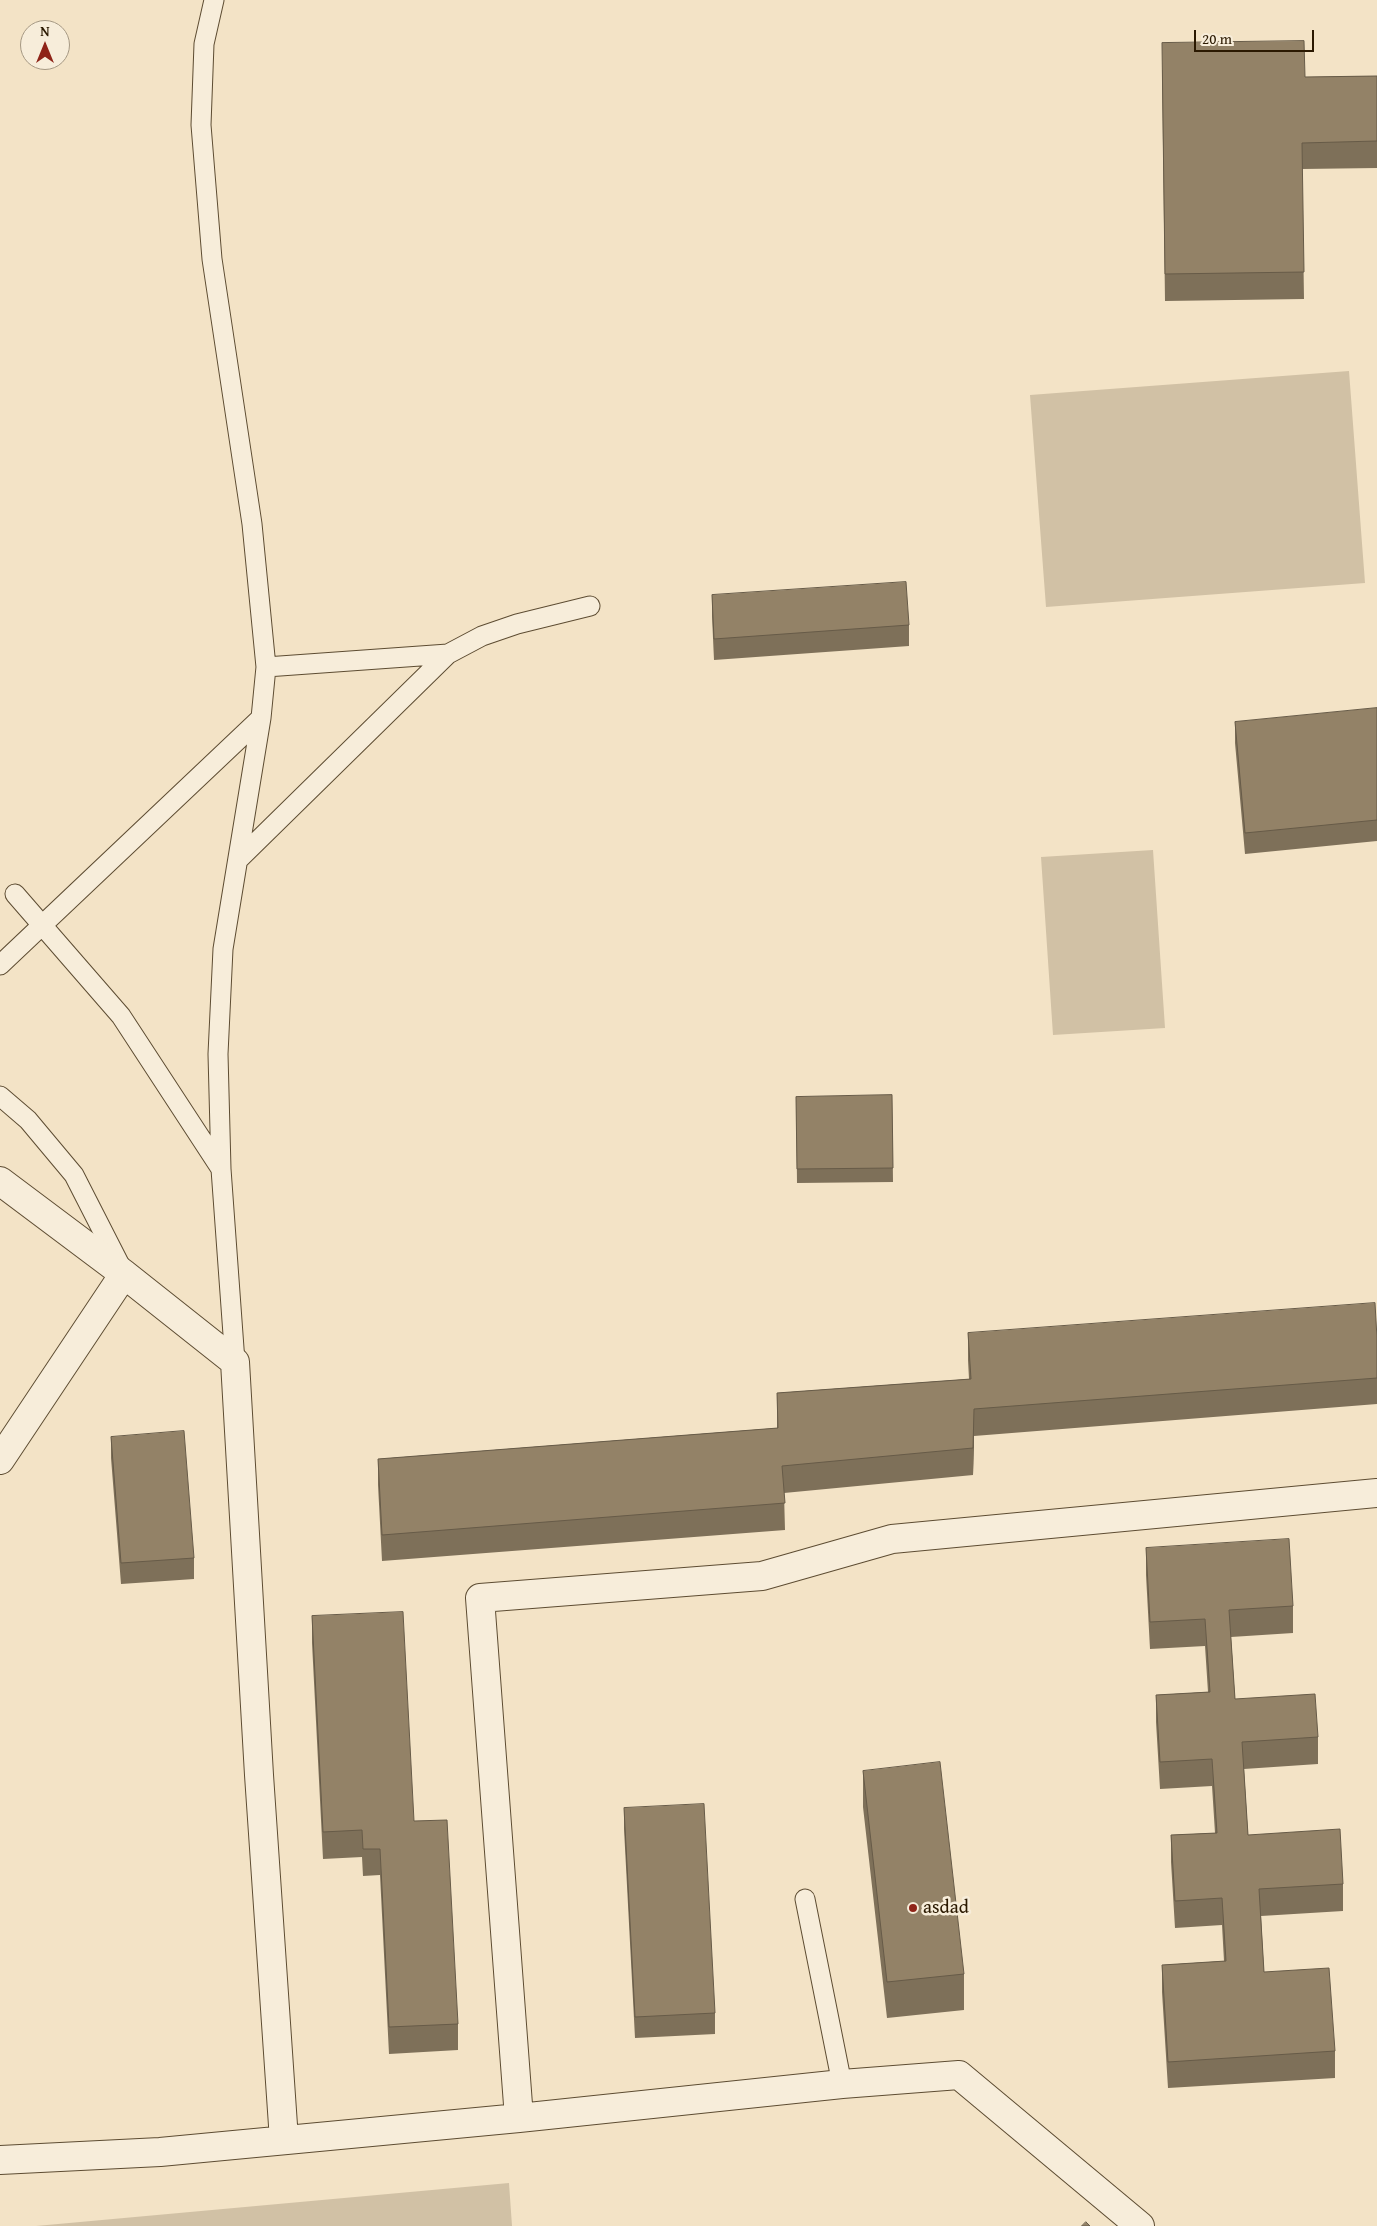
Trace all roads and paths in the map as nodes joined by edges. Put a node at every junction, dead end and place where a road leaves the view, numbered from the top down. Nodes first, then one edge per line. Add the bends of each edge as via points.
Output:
1 (214, 0) edge
2 (590, 606) dead end
3 (448, 654) junction
4 (266, 667) junction
5 (261, 718) junction
6 (238, 860) junction
7 (15, 894) dead end
8 (42, 924) junction
9 (0, 965) edge
10 (0, 1096) edge
11 (220, 1169) junction
12 (0, 1181) edge
13 (124, 1274) junction
14 (235, 1362) junction
15 (0, 1460) edge
16 (1377, 1493) edge
17 (805, 1899) dead end
18 (842, 2084) junction
19 (519, 2118) junction
20 (284, 2140) junction
21 (0, 2160) edge
22 (1140, 2226) edge

1 - 4 lane via 204,44 201,125 212,259 252,524
2 - 3 lane via 517,624 482,636
3 - 4 lane
3 - 6 lane
4 - 5 lane
5 - 6 lane
5 - 8 lane
6 - 11 lane via 223,948 218,1054
7 - 8 lane
8 - 9 lane
8 - 11 lane via 121,1016
10 - 13 lane via 28,1120 74,1175
11 - 14 lane
12 - 13 street
13 - 14 street
13 - 15 street
14 - 20 street
16 - 19 street via 892,1539 762,1576 480,1598
17 - 18 lane
18 - 19 street
18 - 22 street via 959,2075
19 - 20 street
20 - 21 street via 160,2152

